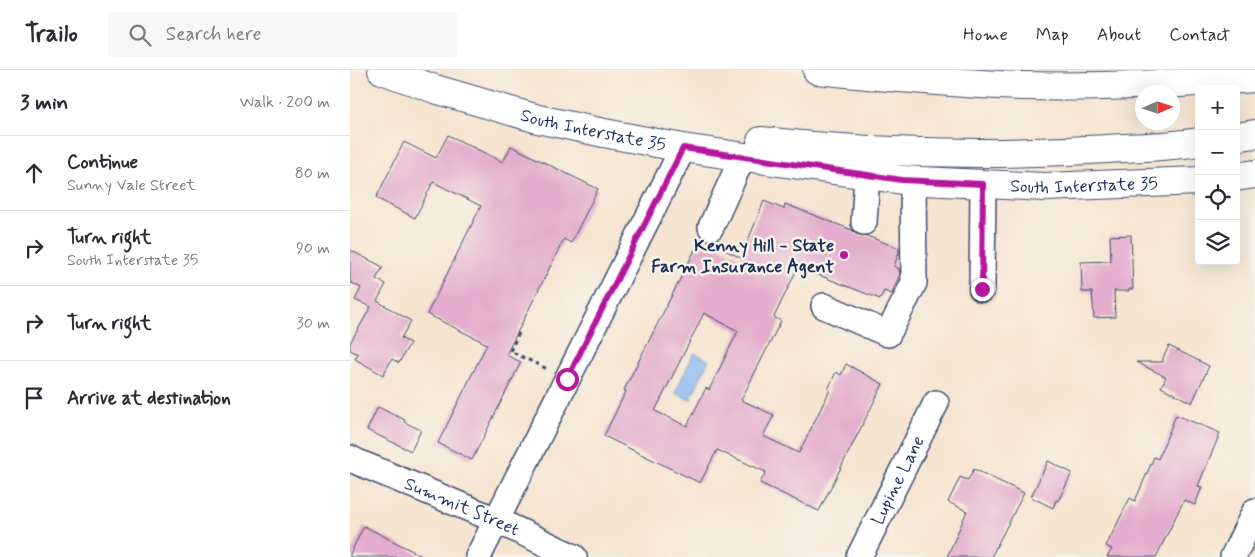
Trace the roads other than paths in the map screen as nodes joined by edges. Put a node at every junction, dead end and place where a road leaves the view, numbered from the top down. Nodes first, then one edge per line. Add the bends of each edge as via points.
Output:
1 (382, 70) edge
2 (817, 70) edge
3 (1255, 78) edge
4 (1255, 134) edge
5 (1240, 136) edge
6 (641, 140) junction
7 (1195, 142) edge
8 (683, 148) junction
9 (743, 156) junction
10 (1255, 174) edge
11 (867, 175) junction
12 (1240, 176) edge
13 (913, 181) junction
14 (1195, 181) edge
15 (983, 184) junction
16 (864, 222) dead end
17 (711, 227) dead end
18 (982, 289) dead end
19 (824, 306) dead end
20 (936, 403) dead end
21 (350, 458) edge
22 (1255, 511) edge
23 (496, 520) junction
24 (478, 557) edge
25 (574, 557) edge
26 (859, 557) edge
27 (1233, 557) edge

1 - 6 main road, South Interstate 35 via 538,119
2 - 3 main road via 1020,86 1109,86
4 - 5 main road
6 - 7 main road via 690,133 827,148 998,154
6 - 8 main road, South Interstate 35
8 - 9 main road, South Interstate 35
8 - 23 street
9 - 11 main road, South Interstate 35
9 - 17 street
10 - 12 main road
11 - 13 main road, South Interstate 35
11 - 16 street
13 - 15 main road, South Interstate 35
13 - 19 street via 914,283 888,334
14 - 15 main road, South Interstate 35 via 1045,187
15 - 18 street
20 - 26 street, Lupine Lane
21 - 23 street, Summit Street
22 - 27 street
23 - 24 street
23 - 25 street, Summit Street

